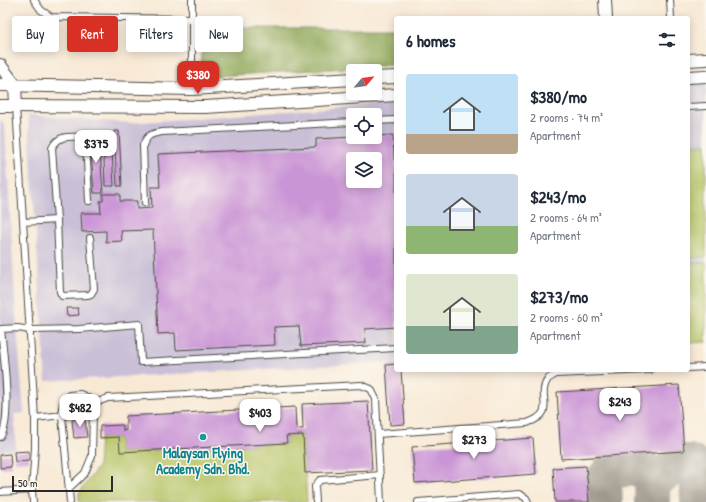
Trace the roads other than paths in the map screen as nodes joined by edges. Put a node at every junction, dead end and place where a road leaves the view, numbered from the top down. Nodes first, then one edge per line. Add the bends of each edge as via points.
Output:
1 (34, 0) edge
2 (192, 0) edge
3 (604, 0) edge
4 (670, 0) edge
5 (606, 16) edge
6 (671, 16) edge
7 (192, 19) junction
8 (706, 59) edge
9 (690, 60) edge
10 (0, 65) edge
11 (706, 76) edge
12 (394, 77) edge
13 (690, 77) edge
14 (382, 78) edge
15 (346, 80) edge
16 (0, 85) edge
17 (15, 85) junction
18 (192, 89) junction
19 (394, 95) edge
20 (0, 106) edge
21 (16, 106) junction
22 (706, 106) edge
23 (690, 107) edge
24 (394, 120) edge
25 (382, 121) edge
26 (346, 122) edge
27 (89, 201) dead end
28 (145, 204) dead end
29 (57, 220) junction
30 (23, 222) junction
31 (90, 238) dead end
32 (30, 330) junction
33 (394, 348) edge
34 (705, 367) edge
35 (690, 368) edge
36 (603, 372) edge
37 (92, 404) junction
38 (93, 412) junction
39 (62, 416) junction
40 (35, 418) junction
41 (378, 434) junction
42 (0, 436) edge
43 (380, 475) junction
44 (69, 488) junction
45 (32, 490) junction
46 (0, 492) edge
47 (32, 502) edge
48 (70, 502) edge
49 (316, 502) edge
50 (382, 502) edge
51 (418, 502) edge
52 (528, 502) edge

1 - 7 lane via 41,10 51,17
2 - 7 lane
3 - 5 street
4 - 6 lane
7 - 18 lane
8 - 9 street
10 - 17 street
11 - 13 street
12 - 14 street
15 - 18 street
16 - 17 street
17 - 18 street
17 - 21 street
19 - 21 street via 205,107
20 - 21 street
21 - 30 lane
22 - 23 lane
24 - 25 lane
26 - 28 lane via 151,134 143,146
27 - 29 lane via 86,142 83,137 63,137 56,141 52,148
29 - 30 lane
29 - 31 lane via 62,296 88,295 93,292
30 - 32 lane
32 - 33 lane via 139,324 141,362
32 - 40 lane
32 - 42 lane via 1,329 7,403 4,432
34 - 35 lane
36 - 41 lane via 556,374 549,379 545,388 545,410 538,420 527,424
37 - 38 lane
37 - 39 lane via 87,397 80,394 69,395 61,407
37 - 41 lane via 108,398 361,385 371,390 376,399
38 - 39 lane
38 - 44 lane via 92,456 85,473
39 - 40 lane
39 - 44 lane
40 - 45 lane
41 - 43 lane
43 - 49 lane via 320,480 315,486
43 - 50 lane
44 - 48 lane
45 - 46 lane
45 - 47 lane
51 - 52 lane via 519,494

